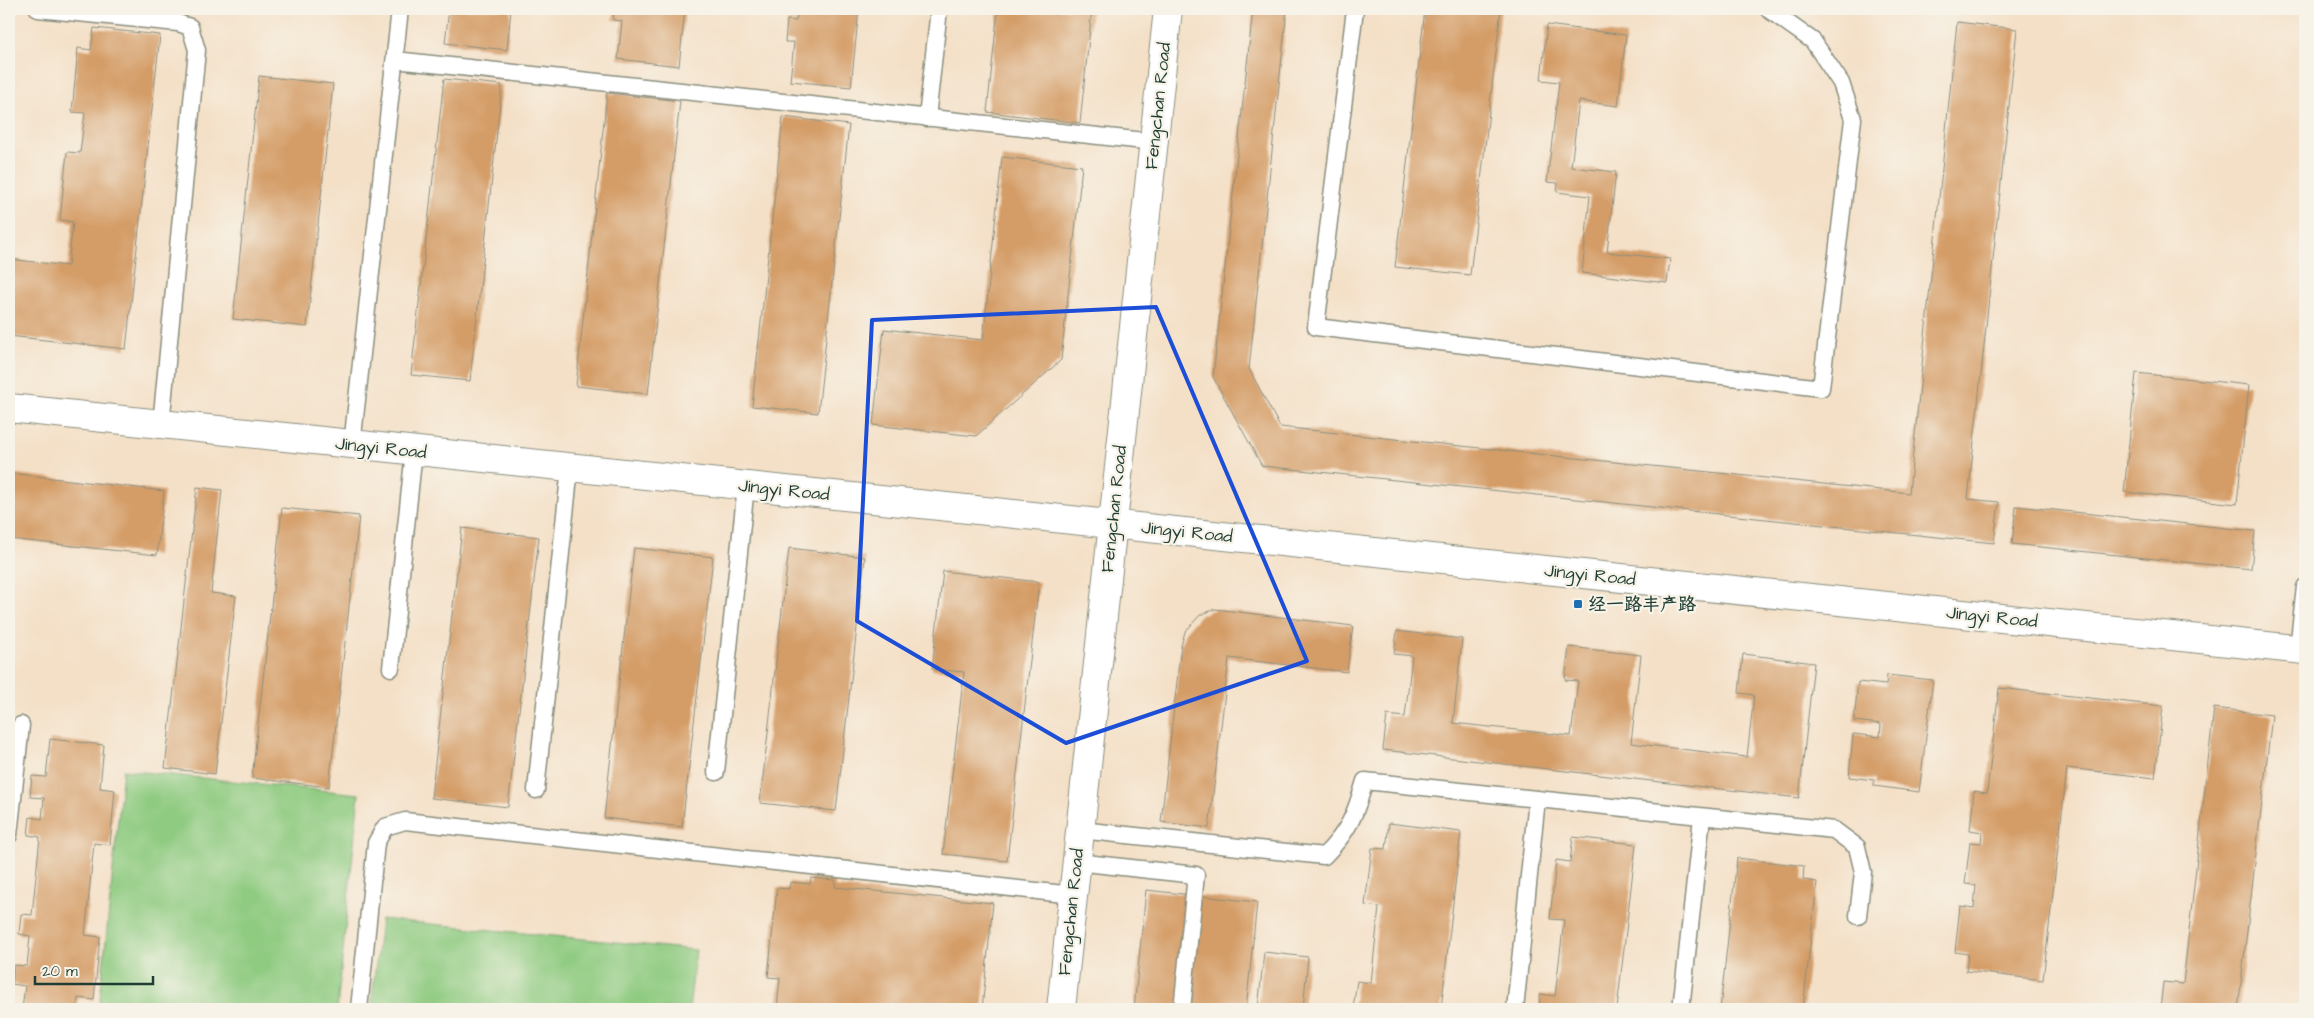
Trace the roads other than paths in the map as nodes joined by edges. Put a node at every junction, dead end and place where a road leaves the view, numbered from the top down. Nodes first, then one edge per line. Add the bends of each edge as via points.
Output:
1 (38, 9) edge
2 (400, 9) edge
3 (939, 9) edge
4 (1168, 9) edge
5 (1355, 9) edge
6 (1768, 9) edge
7 (395, 60) junction
8 (927, 118) junction
9 (1154, 142) junction
10 (9, 408) edge
11 (162, 424) junction
12 (352, 444) junction
13 (414, 451) junction
14 (570, 468) junction
15 (746, 486) junction
16 (1112, 524) junction
17 (2305, 587) edge
18 (2302, 649) edge
19 (391, 668) dead end
20 (21, 726) dead end
21 (716, 772) dead end
22 (536, 790) dead end
23 (1537, 799) junction
24 (1702, 817) junction
25 (1080, 830) junction
26 (9, 834) edge
27 (1076, 862) junction
28 (1073, 895) junction
29 (1858, 916) dead end
30 (359, 1009) edge
31 (1061, 1009) edge
32 (1182, 1009) edge
33 (1515, 1009) edge
34 (1682, 1009) edge

1 - 11 lane via 178,23 190,27 197,50
2 - 7 lane
3 - 8 lane
4 - 9 street, Fengchan Road
5 - 6 lane via 1316,327 1821,388 1853,119 1842,83 1813,41
7 - 8 lane
7 - 12 lane
8 - 9 lane
9 - 16 street, Fengchan Road
10 - 11 street, Jingyi Road
11 - 12 street, Jingyi Road
12 - 13 street, Jingyi Road
13 - 14 street, Jingyi Road
13 - 19 lane
14 - 15 street, Jingyi Road
14 - 22 lane
15 - 16 street, Jingyi Road
15 - 21 lane
16 - 18 street, Jingyi Road
16 - 25 street, Fengchan Road
17 - 18 lane
20 - 26 lane
23 - 24 lane
23 - 25 lane via 1365,781 1356,813 1342,838 1324,856
23 - 33 lane
24 - 29 lane via 1834,830 1857,847 1863,872
24 - 34 lane
25 - 27 street, Fengchan Road
27 - 28 street, Fengchan Road
27 - 32 lane via 1196,875
28 - 30 lane via 405,821 384,827 376,844
28 - 31 street, Fengchan Road

